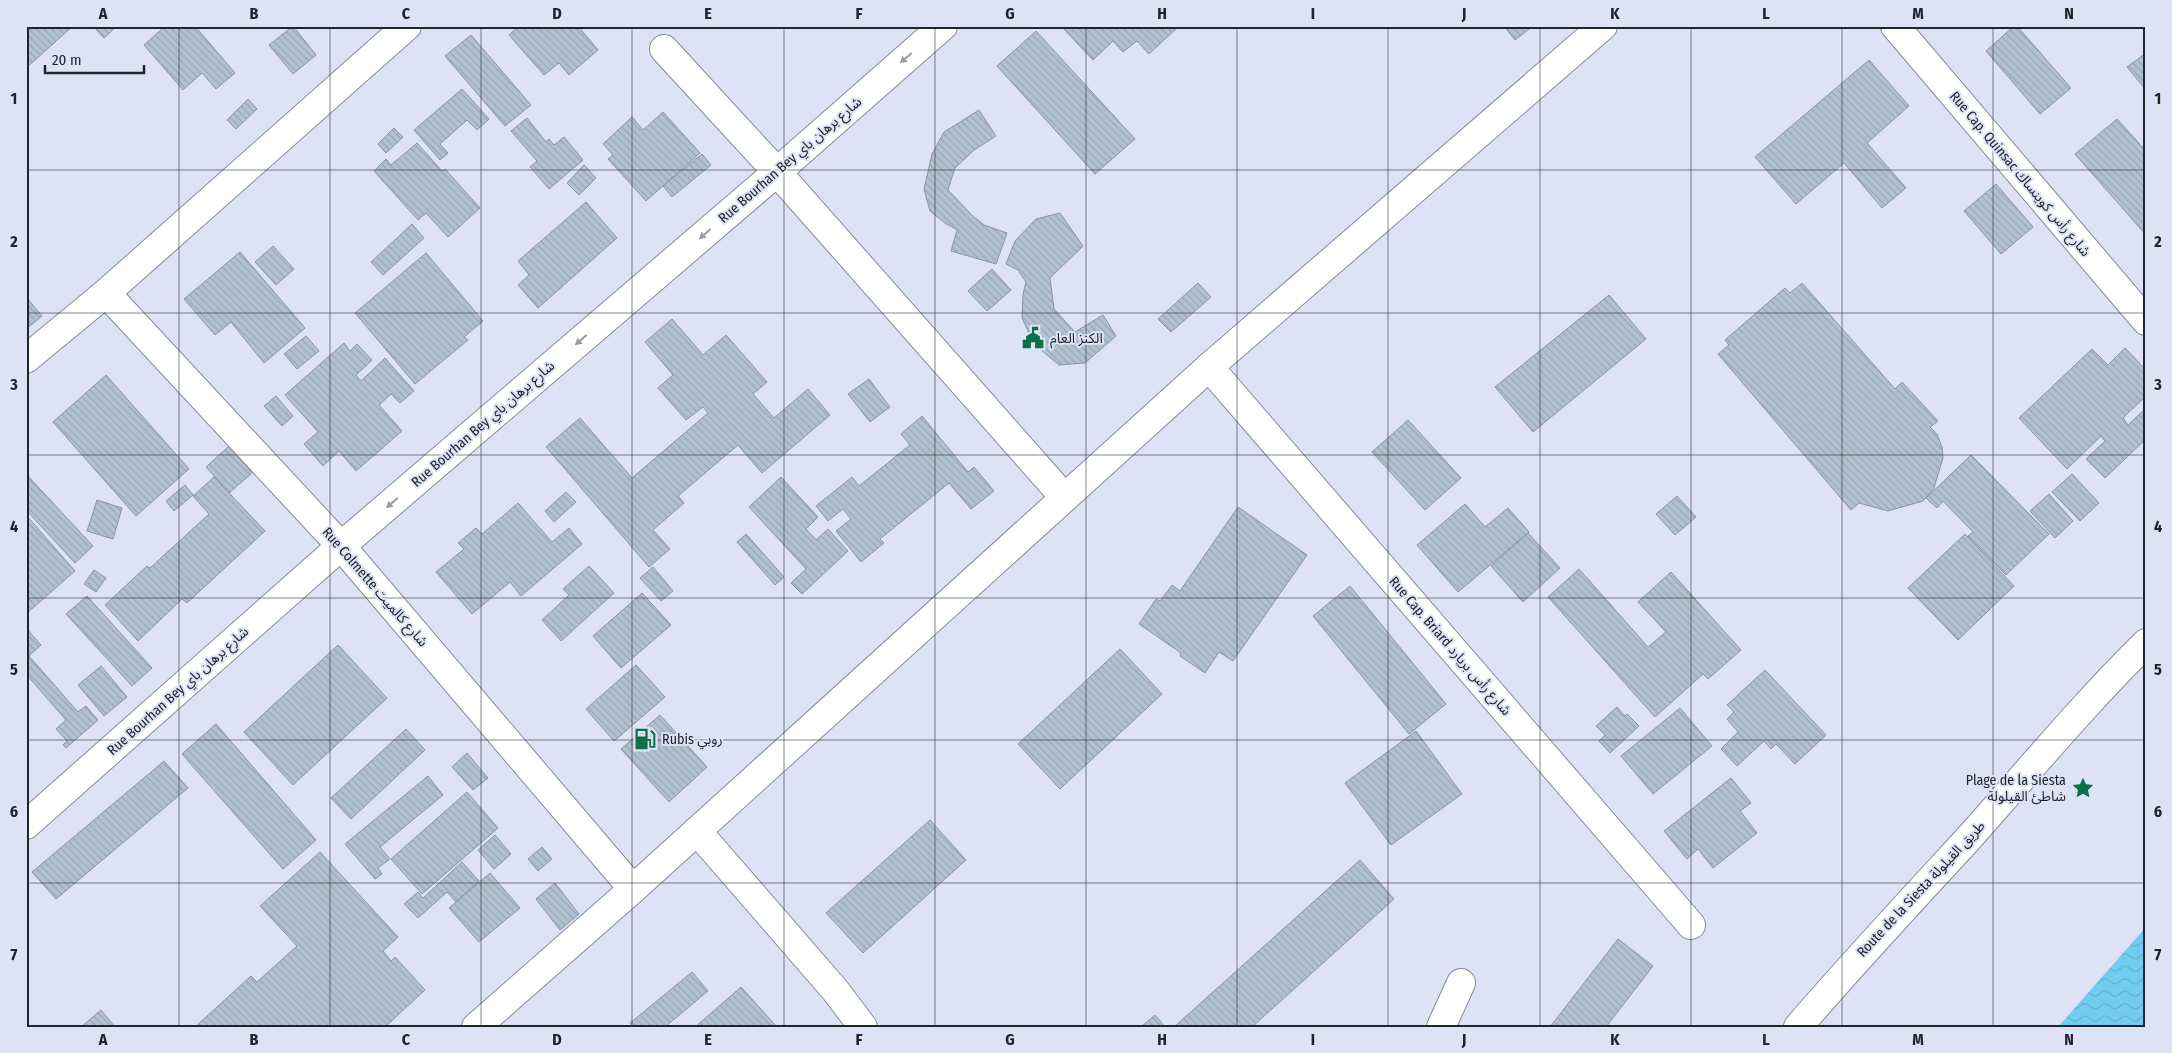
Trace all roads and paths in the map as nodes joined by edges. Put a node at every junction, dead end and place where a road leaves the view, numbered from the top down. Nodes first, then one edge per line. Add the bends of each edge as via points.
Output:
1 (407, 26) edge
2 (943, 26) edge
3 (1603, 26) edge
4 (1895, 26) edge
5 (664, 49) dead end
6 (777, 172) junction
7 (106, 293) junction
8 (2146, 321) edge
9 (26, 359) edge
10 (1209, 367) junction
11 (1064, 497) junction
12 (341, 546) junction
13 (2146, 643) edge
14 (26, 825) edge
15 (697, 831) junction
16 (633, 889) junction
17 (1691, 925) dead end
18 (1461, 983) dead end
19 (476, 1027) edge
20 (863, 1027) edge
21 (1441, 1027) edge
22 (1798, 1027) edge

1 - 7 street
2 -> 6 street, Rue Bourhan Bey شارع برهان باي
3 - 10 street
4 - 8 street, Rue Cap. Quinsac شارع رأس كوينساك
5 - 6 street
6 - 11 street
6 -> 12 street, Rue Bourhan Bey شارع برهان باي
7 - 9 street
7 - 12 street, Rue Colmette شارع كالميت
10 - 11 street
10 - 17 street, Rue Cap. Briard شارع رأس بريارد
11 - 15 street
12 - 14 street, Rue Bourhan Bey شارع برهان باي
12 - 16 street, Rue Colmette شارع كالميت
13 - 22 street, Route de la Siesta طريق القيلولة via 2106,683
15 - 16 street
15 - 20 street
16 - 19 street
18 - 21 street

